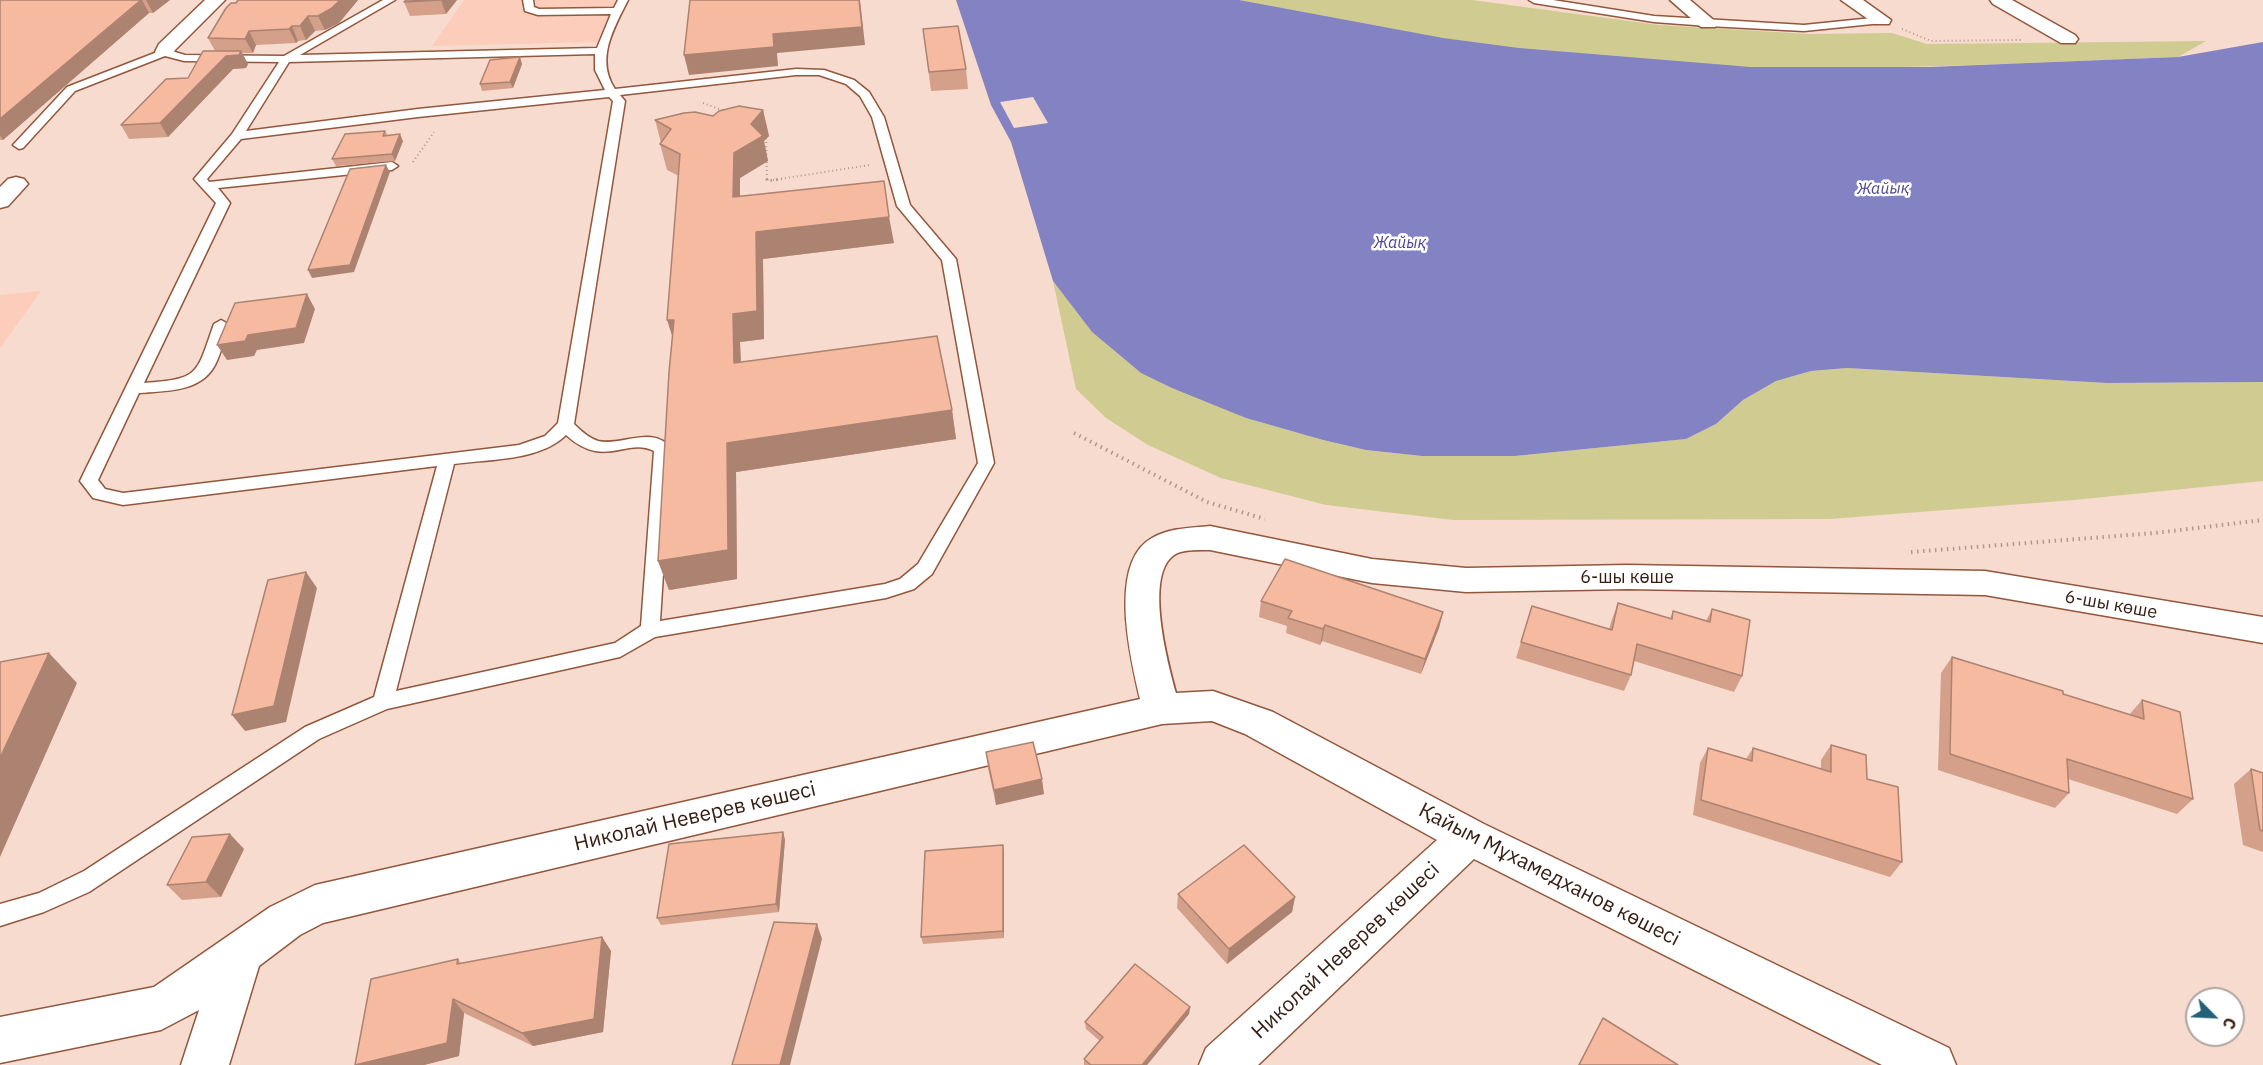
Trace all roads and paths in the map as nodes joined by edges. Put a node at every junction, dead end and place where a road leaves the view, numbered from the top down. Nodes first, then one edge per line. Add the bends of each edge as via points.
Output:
1 (216, 0) edge
2 (390, 0) edge
3 (528, 0) edge
4 (622, 0) edge
5 (1534, 0) edge
6 (1679, 0) edge
7 (1850, 0) edge
8 (1999, 0) edge
9 (618, 11) junction
10 (1882, 20) junction
11 (1708, 23) junction
12 (2068, 39) joint
13 (600, 51) junction
14 (165, 52) junction
15 (286, 59) junction
16 (660, 87) junction
17 (612, 93) junction
18 (448, 110) junction
19 (734, 115) edge
20 (766, 126) dead end
21 (237, 136) junction
22 (19, 145) dead end
23 (891, 162) junction
24 (392, 166) joint
25 (205, 186) junction
26 (221, 324) dead end
27 (133, 389) junction
28 (566, 426) junction
29 (1074, 433) dead end
30 (447, 459) junction
31 (2263, 520) edge
32 (1276, 522) dead end
33 (1901, 552) dead end
34 (650, 630) junction
35 (2263, 630) edge
36 (383, 702) junction
37 (1162, 709) junction
38 (1469, 837) junction
39 (0, 915) edge
40 (241, 953) junction
41 (0, 1040) edge
42 (205, 1065) edge
43 (1223, 1065) edge
44 (1932, 1065) edge

1 - 14 street
2 - 15 lane
3 - 9 lane via 529,9 538,12
4 - 9 lane
5 - 11 lane via 1654,19
6 - 11 street
7 - 10 street
8 - 12 street
9 - 13 lane
10 - 11 lane via 1804,28
10 - 12 path via 1931,41
13 - 15 lane
13 - 17 lane via 601,80
14 - 15 lane via 184,58
14 - 22 lane via 71,89
15 - 21 lane
16 - 17 lane
16 - 19 path
16 - 23 lane via 820,72 850,82 865,94 878,117
17 - 18 lane
17 - 28 lane via 619,101
18 - 21 lane
18 - 24 path via 414,162
20 - 23 path via 767,181
21 - 25 lane via 200,178
23 - 34 lane via 904,206 949,259 986,463 925,569 908,584 886,591
24 - 25 lane
25 - 27 lane via 219,194 223,203
26 - 27 lane via 205,369 195,377 181,383
27 - 30 lane via 89,481 99,494 123,499
28 - 30 lane via 551,440 521,450
28 - 34 lane via 578,438 602,447 652,442 663,449
29 - 32 path via 1207,502
30 - 36 lane
31 - 33 path via 2155,533
34 - 36 lane via 620,649
35 - 37 street, 6-шы көше via 1985,583 1627,577 1466,580 1372,570 1210,538 1181,540 1162,547 1150,561 1142,585 1147,653
36 - 39 lane via 312,733 60,897
37 - 38 street, Қайым Мұхамедханов көшесi via 1213,706 1259,723
37 - 40 street, Николай Неверев көшесі via 315,905
38 - 43 street, Николай Неверев көшесі
38 - 44 street, Қайым Мұхамедханов көшесi
40 - 41 street, Николай Неверев көшесі via 161,1008
40 - 42 street

